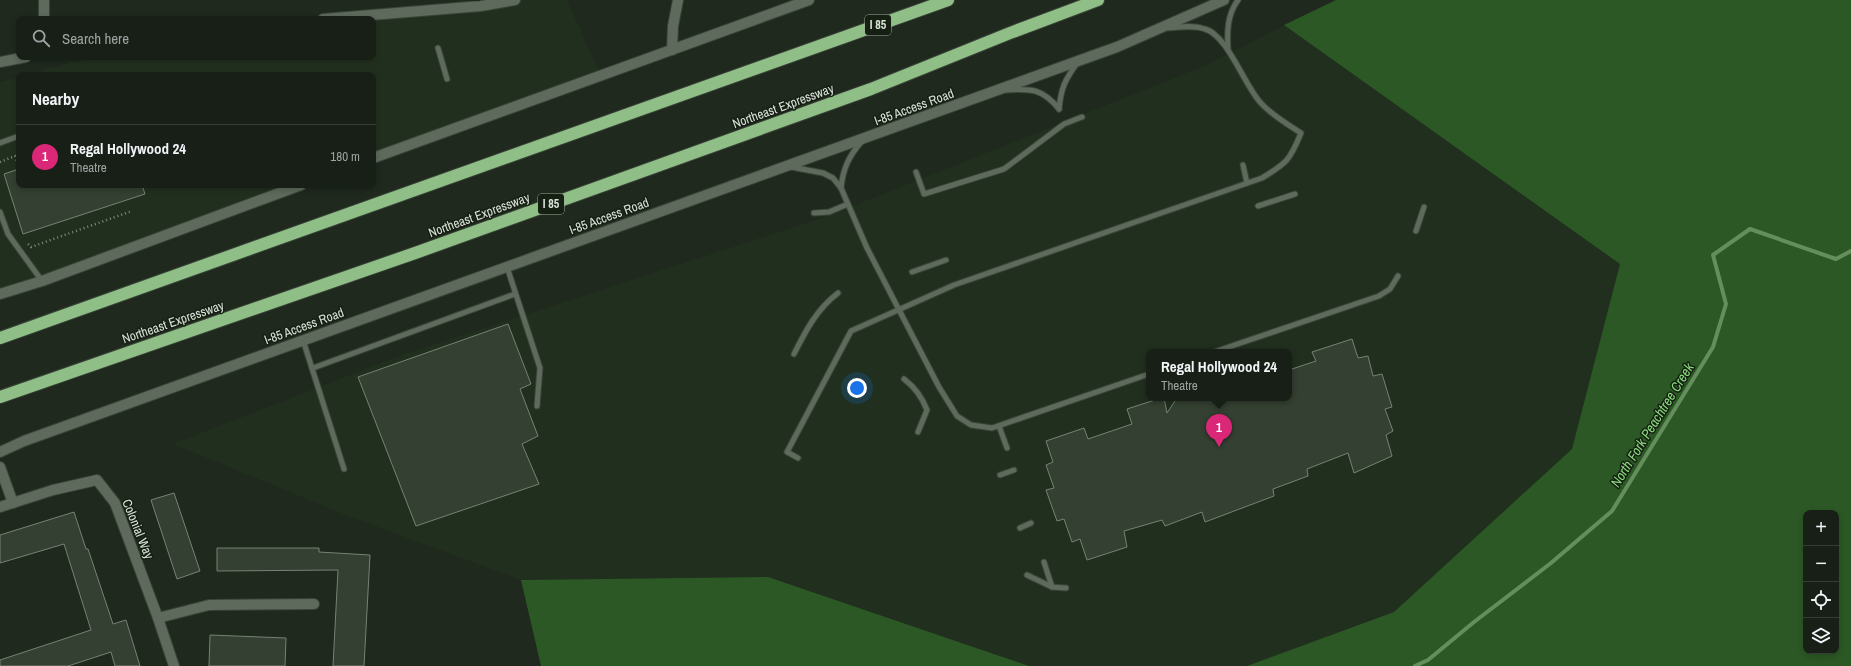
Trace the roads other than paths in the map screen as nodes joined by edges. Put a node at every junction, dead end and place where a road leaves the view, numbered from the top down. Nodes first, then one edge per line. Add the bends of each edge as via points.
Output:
1 (44, 0) edge
2 (515, 0) edge
3 (678, 0) edge
4 (808, 0) edge
5 (948, 0) edge
6 (1098, 0) edge
7 (1224, 0) edge
8 (1238, 0) edge
9 (44, 16) edge
10 (359, 16) edge
11 (1162, 28) junction
12 (438, 48) dead end
13 (1228, 49) junction
14 (672, 50) junction
15 (16, 59) edge
16 (1078, 61) junction
17 (0, 62) edge
18 (447, 79) dead end
19 (996, 91) junction
20 (1082, 117) dead end
21 (16, 137) edge
22 (866, 137) junction
23 (0, 143) edge
24 (376, 157) edge
25 (1243, 165) dead end
26 (784, 166) junction
27 (916, 172) dead end
28 (1247, 183) junction
29 (293, 188) edge
30 (841, 188) junction
31 (1295, 194) dead end
32 (848, 204) junction
33 (1258, 206) dead end
34 (1424, 207) dead end
35 (0, 212) edge
36 (814, 213) dead end
37 (1416, 231) dead end
38 (946, 260) dead end
39 (507, 266) junction
40 (912, 272) dead end
41 (1398, 276) dead end
42 (42, 281) junction
43 (838, 293) dead end
44 (0, 294) edge
45 (515, 294) junction
46 (899, 309) junction
47 (0, 338) edge
48 (303, 340) junction
49 (1223, 349) edge
50 (794, 354) dead end
51 (313, 368) junction
52 (1146, 375) edge
53 (904, 379) dead end
54 (0, 397) edge
55 (537, 406) dead end
56 (999, 426) junction
57 (918, 432) dead end
58 (1007, 448) dead end
59 (0, 452) edge
60 (798, 458) dead end
61 (0, 467) edge
62 (344, 469) dead end
63 (1014, 470) dead end
64 (1000, 475) dead end
65 (14, 503) junction
66 (0, 507) edge
67 (1031, 523) dead end
68 (1020, 528) dead end
69 (1044, 562) dead end
70 (1027, 575) dead end
71 (1052, 587) junction
72 (1066, 588) dead end
73 (314, 604) dead end
74 (158, 618) junction
75 (174, 666) edge

1 - 9 main road
2 - 10 main road via 481,6
3 - 14 main road
4 - 14 main road
5 - 47 highway, I 85
6 - 54 highway, Northeast Expressway / I 85 via 871,89 418,252
7 - 11 main road, I-85 Access Road
8 - 13 lane via 1228,24
11 - 13 lane via 1207,29
11 - 16 main road, I-85 Access Road
12 - 18 lane
13 - 28 lane via 1244,80 1260,102 1301,134 1293,153 1282,166 1262,178
14 - 24 main road
15 - 17 main road
16 - 19 main road, I-85 Access Road
16 - 19 lane via 1062,87 1059,109 1050,98 1032,90
19 - 22 main road, I-85 Access Road
20 - 27 lane via 1064,124 1004,169 924,194
21 - 23 lane
22 - 26 main road, I-85 Access Road
22 - 30 lane via 848,159 842,174
25 - 28 lane
26 - 30 lane via 823,173 833,178
26 - 39 main road, I-85 Access Road
28 - 46 lane via 954,285
29 - 42 main road
30 - 32 lane
31 - 33 lane
32 - 36 lane via 829,212
32 - 46 lane via 867,248
34 - 37 lane
35 - 42 lane via 8,234
38 - 40 lane
39 - 45 lane
39 - 48 main road, I-85 Access Road
41 - 49 lane via 1390,289 1379,296
42 - 44 main road
43 - 50 lane via 826,302 812,320
45 - 51 lane
45 - 55 lane via 540,368
46 - 56 lane via 939,387 957,416 971,426
46 - 60 lane via 851,331 787,452
48 - 51 lane
48 - 59 main road, I-85 Access Road via 52,430
51 - 62 lane
52 - 56 lane
53 - 57 lane via 914,386 927,410
56 - 58 lane
61 - 65 main road
63 - 64 lane
65 - 66 main road, Colonial Way
65 - 74 main road, Colonial Way via 53,490 97,480 115,503
67 - 68 lane
69 - 71 lane
70 - 71 lane
71 - 72 lane
73 - 74 main road via 210,605
74 - 75 main road, Colonial Way

